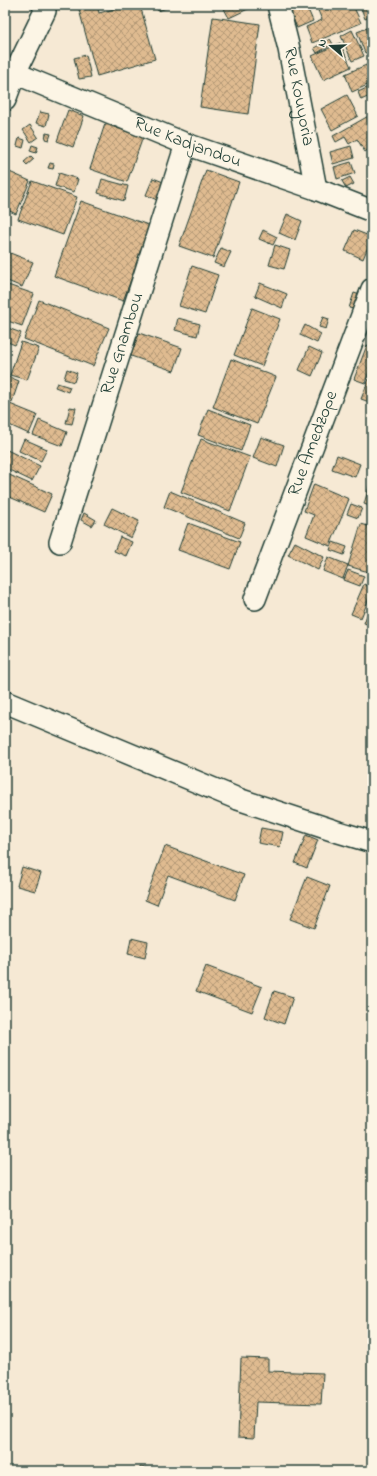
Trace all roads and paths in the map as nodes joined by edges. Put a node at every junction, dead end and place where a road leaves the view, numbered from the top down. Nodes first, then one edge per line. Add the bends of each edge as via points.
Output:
1 (278, 5) edge
2 (48, 7) edge
3 (10, 71) edge
4 (5, 100) edge
5 (186, 144) junction
6 (316, 189) junction
7 (372, 212) edge
8 (372, 289) edge
9 (60, 542) dead end
10 (255, 599) dead end
11 (5, 702) edge
12 (372, 842) edge

1 - 6 street, Rue Kouyoria
2 - 3 street
3 - 4 street
3 - 5 street, Rue Kadjandou
5 - 6 street, Rue Kadjandou
5 - 9 street, Rue Gnambou
6 - 7 street, Rue Kadjandou
8 - 10 street, Rue Amedzope
11 - 12 street via 238,799

